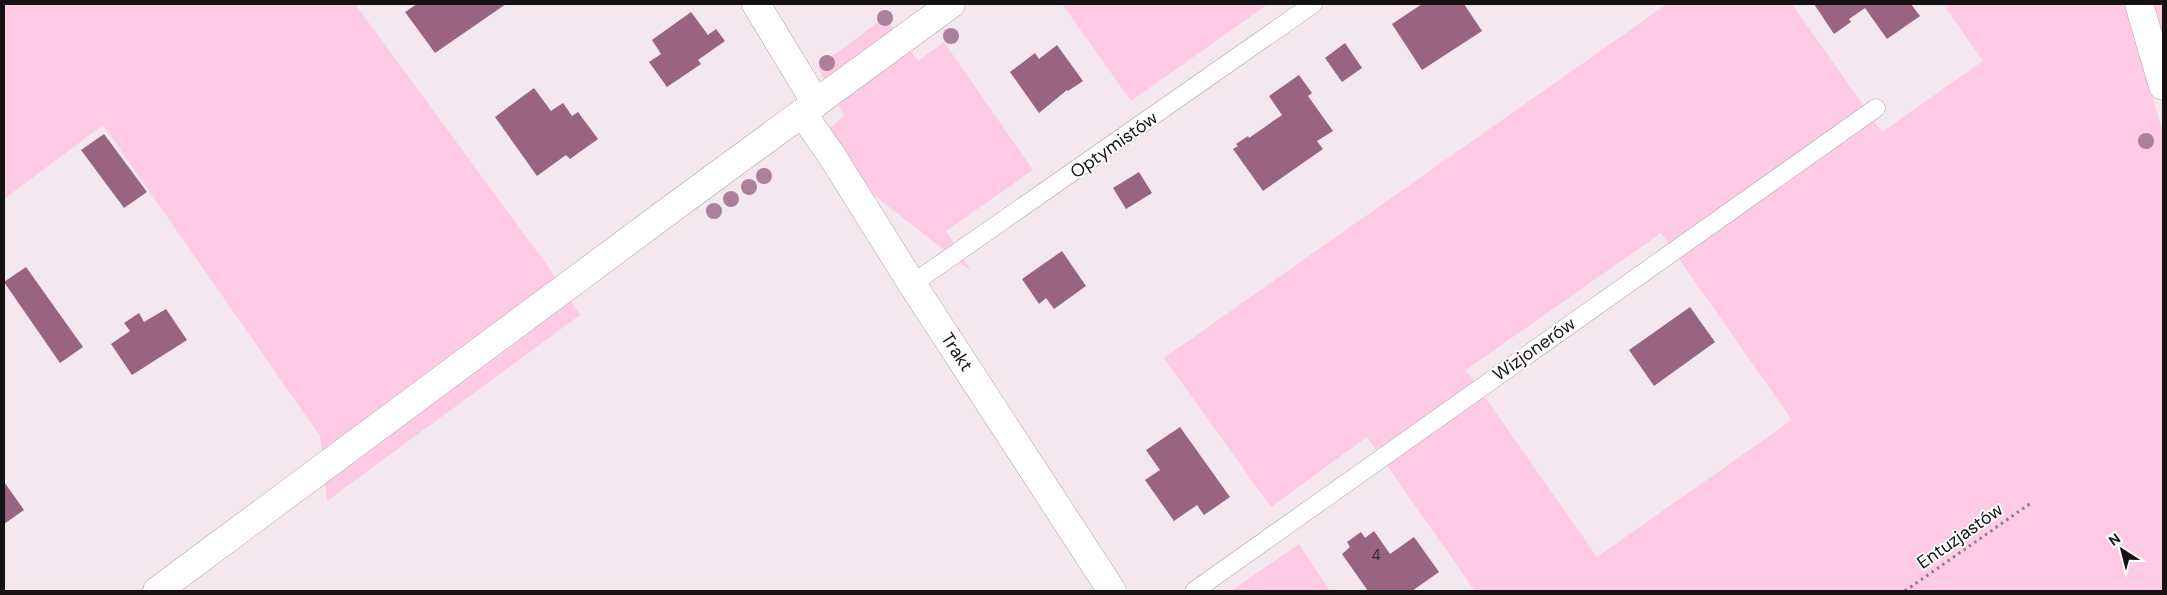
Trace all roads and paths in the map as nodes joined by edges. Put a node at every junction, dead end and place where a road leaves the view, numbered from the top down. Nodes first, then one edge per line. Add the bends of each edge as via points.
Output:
1 (756, 4) edge
2 (951, 4) edge
3 (1314, 4) edge
4 (2139, 4) edge
5 (2163, 86) edge
6 (809, 108) junction
7 (1876, 108) dead end
8 (912, 284) junction
9 (2031, 503) dead end
10 (157, 591) edge
11 (1112, 591) edge
12 (1194, 591) edge
13 (1905, 591) edge

1 - 6 street, Trakt
2 - 6 street
3 - 8 lane, Optymistów
4 - 5 street
6 - 8 street, Trakt via 832,156
6 - 10 street
7 - 12 lane, Wizjonerów
8 - 11 street, Trakt
9 - 13 path, Entuzjastów

